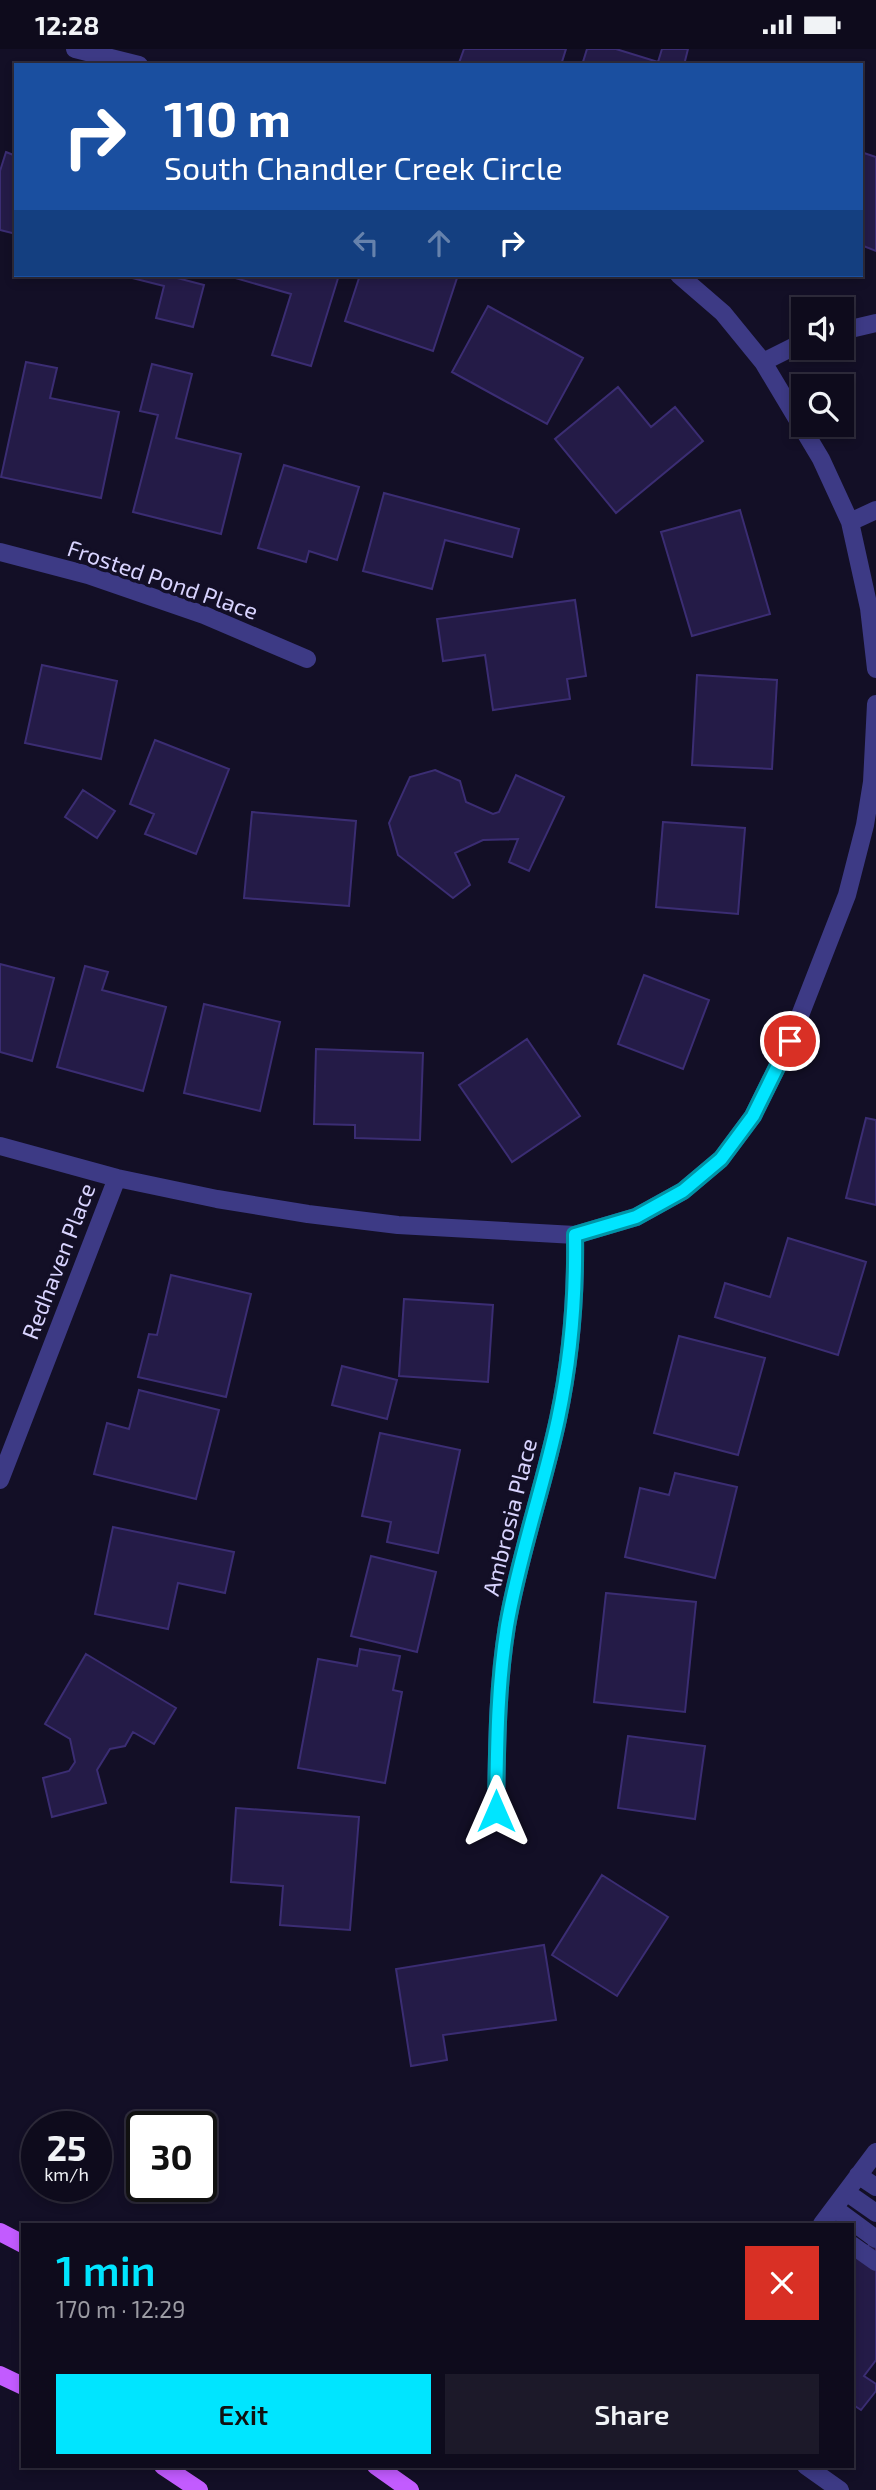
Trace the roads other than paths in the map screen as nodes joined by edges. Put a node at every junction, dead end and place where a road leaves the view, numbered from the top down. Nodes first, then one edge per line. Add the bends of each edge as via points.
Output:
1 (75, 49) edge
2 (131, 63) edge
3 (681, 277) edge
4 (876, 323) edge
5 (854, 328) edge
6 (791, 348) edge
7 (764, 362) junction
8 (876, 510) edge
9 (850, 522) junction
10 (0, 552) edge
11 (307, 659) dead end
12 (876, 669) edge
13 (876, 704) edge
14 (0, 1146) edge
15 (117, 1178) junction
16 (575, 1235) junction
17 (0, 1479) edge
18 (496, 1811) dead end
19 (876, 2152) edge
20 (858, 2175) junction
21 (876, 2187) edge
22 (846, 2192) junction
23 (834, 2208) junction
24 (876, 2213) edge
25 (824, 2223) edge
26 (0, 2232) edge
27 (876, 2239) edge
28 (21, 2242) edge
29 (854, 2246) edge
30 (876, 2262) edge
31 (0, 2375) edge
32 (21, 2385) edge
33 (166, 2468) edge
34 (379, 2468) edge
35 (809, 2468) edge
36 (199, 2490) edge
37 (410, 2490) edge
38 (840, 2490) edge

1 - 2 street
3 - 7 street via 723,313
4 - 5 street
6 - 7 street
7 - 9 street via 821,459
8 - 9 street
9 - 12 street via 869,608
10 - 11 street, Frosted Pond Place via 88,575 204,615
13 - 16 street via 868,803 847,895 790,1041 753,1116 721,1159 683,1191 636,1217
14 - 15 street
15 - 16 street via 308,1214 398,1225
15 - 17 street, Redhaven Place
16 - 18 street, Ambrosia Place via 568,1369 517,1579 502,1664
19 - 20 street
20 - 21 street
20 - 22 street
22 - 23 street
22 - 24 street
23 - 25 street
23 - 27 street
26 - 28 main road
29 - 30 street
31 - 32 main road
33 - 36 main road
34 - 37 main road
35 - 38 street

